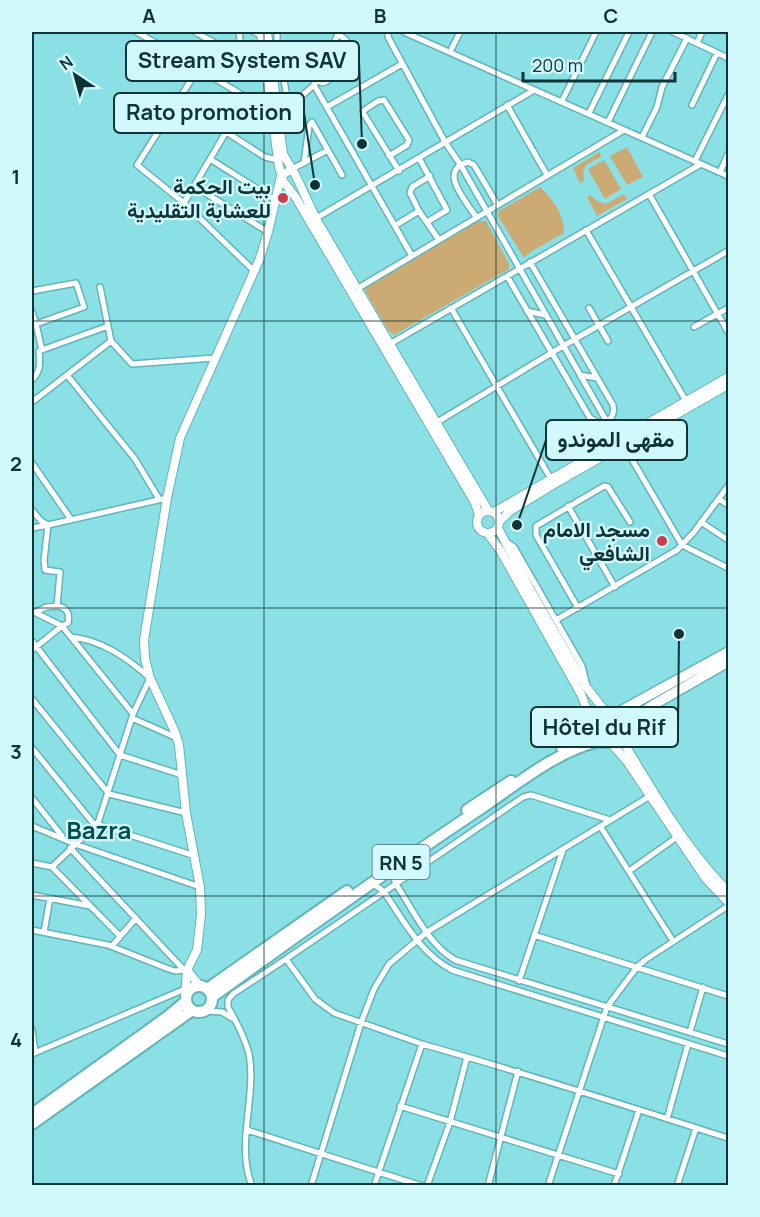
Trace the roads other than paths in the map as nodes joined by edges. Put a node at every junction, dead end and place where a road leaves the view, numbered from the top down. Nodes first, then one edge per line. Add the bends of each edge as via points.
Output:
1 (136, 32) edge
2 (195, 32) edge
3 (238, 32) edge
4 (254, 32) edge
5 (278, 32) edge
6 (388, 32) edge
7 (404, 32) edge
8 (427, 32) edge
9 (460, 32) edge
10 (596, 32) edge
11 (629, 32) edge
12 (652, 32) edge
13 (673, 32) edge
14 (702, 32) edge
15 (339, 33) edge
16 (264, 37) edge
17 (687, 38) junction
18 (424, 40) junction
19 (277, 42) junction
20 (697, 43) junction
21 (450, 51) junction
22 (717, 53) junction
23 (242, 58) junction
24 (729, 58) edge
25 (402, 64) junction
26 (198, 69) junction
27 (265, 71) junction
28 (316, 83) junction
29 (534, 90) junction
30 (729, 95) edge
31 (177, 101) junction
32 (562, 101) junction
33 (507, 105) junction
34 (692, 105) dead end
35 (327, 107) junction
36 (289, 108) junction
37 (590, 114) junction
38 (274, 115) junction
39 (608, 122) junction
40 (624, 129) junction
41 (226, 132) junction
42 (642, 137) junction
43 (446, 142) junction
44 (328, 150) junction
45 (279, 154) junction
46 (729, 154) edge
47 (389, 156) junction
48 (419, 158) junction
49 (210, 159) junction
50 (698, 162) junction
51 (304, 163) junction
52 (460, 164) junction
53 (292, 169) junction
54 (399, 171) junction
55 (720, 172) junction
56 (342, 175) dead end
57 (547, 175) junction
58 (281, 176) junction
59 (430, 176) junction
60 (729, 176) edge
61 (298, 180) junction
62 (286, 185) junction
63 (372, 185) junction
64 (194, 186) junction
65 (649, 194) junction
66 (275, 200) junction
67 (184, 202) junction
68 (497, 204) junction
69 (419, 211) junction
70 (485, 211) junction
71 (476, 217) junction
72 (313, 220) junction
73 (427, 222) junction
74 (396, 225) junction
75 (586, 230) junction
76 (268, 232) junction
77 (439, 240) junction
78 (729, 251) edge
79 (412, 256) junction
80 (530, 262) junction
81 (519, 269) junction
82 (254, 271) junction
83 (694, 271) junction
84 (507, 276) junction
85 (100, 287) dead end
86 (32, 291) edge
87 (354, 291) junction
88 (631, 307) junction
89 (451, 308) junction
90 (589, 308) dead end
91 (729, 308) edge
92 (528, 311) junction
93 (32, 312) edge
94 (718, 314) junction
95 (545, 315) junction
96 (36, 324) junction
97 (599, 325) junction
98 (108, 326) junction
99 (694, 327) dead end
100 (729, 332) edge
101 (40, 338) junction
102 (575, 339) junction
103 (32, 340) edge
104 (111, 341) junction
105 (608, 341) dead end
106 (386, 346) junction
107 (563, 346) junction
108 (42, 350) junction
109 (552, 353) junction
110 (214, 358) junction
111 (67, 375) junction
112 (580, 375) junction
113 (729, 377) edge
114 (597, 378) junction
115 (32, 380) edge
116 (729, 385) edge
117 (497, 386) junction
118 (686, 401) junction
119 (32, 402) edge
120 (607, 422) junction
121 (432, 425) junction
122 (621, 442) junction
123 (32, 466) edge
124 (551, 479) junction
125 (729, 486) edge
126 (163, 498) junction
127 (719, 499) junction
128 (729, 505) edge
129 (568, 506) junction
130 (32, 510) edge
131 (487, 512) junction
132 (70, 518) junction
133 (630, 522) dead end
134 (701, 522) junction
135 (48, 525) junction
136 (499, 525) junction
137 (32, 528) edge
138 (488, 534) junction
139 (502, 539) junction
140 (729, 540) edge
141 (682, 545) junction
142 (729, 568) edge
143 (615, 587) junction
144 (57, 606) junction
145 (578, 608) junction
146 (34, 611) edge
147 (556, 621) junction
148 (62, 626) junction
149 (71, 637) junction
150 (32, 641) edge
151 (34, 648) edge
152 (729, 652) edge
153 (728, 663) edge
154 (150, 678) junction
155 (587, 688) junction
156 (32, 699) edge
157 (610, 713) junction
158 (132, 716) junction
159 (590, 724) junction
160 (612, 736) junction
161 (177, 738) junction
162 (32, 748) edge
163 (120, 755) junction
164 (182, 775) junction
165 (109, 794) junction
166 (650, 795) junction
167 (32, 798) edge
168 (186, 813) junction
169 (610, 820) junction
170 (98, 823) junction
171 (32, 826) edge
172 (600, 826) junction
173 (63, 837) junction
174 (677, 837) junction
175 (72, 846) junction
176 (563, 850) junction
177 (195, 856) junction
178 (32, 863) edge
179 (52, 867) junction
180 (394, 867) junction
181 (629, 871) junction
182 (368, 884) junction
183 (396, 884) junction
184 (200, 887) junction
185 (729, 891) edge
186 (384, 892) junction
187 (32, 895) edge
188 (50, 898) junction
189 (729, 904) edge
190 (91, 906) junction
191 (136, 918) junction
192 (32, 930) edge
193 (44, 932) junction
194 (427, 932) junction
195 (119, 935) junction
196 (534, 935) junction
197 (416, 939) junction
198 (673, 941) junction
199 (112, 946) junction
200 (286, 959) junction
201 (637, 967) junction
202 (185, 970) junction
203 (519, 981) junction
204 (703, 987) junction
205 (207, 993) junction
206 (729, 996) edge
207 (187, 1000) junction
208 (228, 1000) junction
209 (608, 1008) junction
210 (206, 1011) junction
211 (603, 1017) junction
212 (360, 1023) junction
213 (237, 1025) junction
214 (32, 1030) edge
215 (690, 1032) junction
216 (422, 1044) junction
217 (688, 1044) junction
218 (729, 1044) edge
219 (33, 1053) edge
220 (729, 1056) edge
221 (467, 1057) junction
222 (518, 1071) junction
223 (578, 1092) junction
224 (400, 1107) junction
225 (639, 1110) junction
226 (32, 1114) edge
227 (667, 1119) junction
228 (450, 1122) junction
229 (32, 1124) edge
230 (696, 1128) junction
231 (247, 1130) junction
232 (500, 1137) junction
233 (729, 1138) edge
234 (320, 1154) junction
235 (558, 1155) junction
236 (378, 1172) junction
237 (619, 1174) junction
238 (252, 1185) edge
239 (311, 1185) edge
240 (374, 1185) edge
241 (422, 1185) edge
242 (428, 1185) edge
243 (488, 1185) edge
244 (548, 1185) edge
245 (614, 1185) edge
246 (677, 1185) edge

1 - 26 street
2 - 23 street
3 - 23 street
4 - 16 street
5 - 19 street
6 - 25 street
7 - 18 street
8 - 18 street
9 - 21 street
10 - 32 street
11 - 37 street
12 - 39 street
13 - 17 street
14 - 20 street
15 - 28 street
15 - 28 street via 346,40 346,47 329,80
16 - 19 street
16 - 27 street
16 - 38 street
17 - 20 street
17 - 42 street
18 - 21 street
19 - 36 street
20 - 22 street
21 - 29 street
22 - 24 street
22 - 34 street
23 - 27 street via 244,73
25 - 35 street
25 - 43 street
26 - 31 street
26 - 38 street
27 - 38 street
28 - 35 street
28 - 36 street
29 - 32 street
29 - 33 street
30 - 50 street
31 - 41 street
31 - 67 street via 137,165
32 - 37 street
33 - 43 street
33 - 57 street
35 - 63 street
36 - 38 street
37 - 39 street
38 - 45 street
39 - 40 street
40 - 42 street
40 - 57 street
41 - 45 street via 265,157
41 - 49 street
42 - 50 street
43 - 48 street
43 - 52 street
44 - 51 street
44 - 51 street via 311,123
44 - 56 street
45 - 53 street
45 - 58 street
46 - 55 street
47 - 47 street via 409,140 384,99 363,111
47 - 54 street
48 - 54 street
48 - 59 street
49 - 64 street
49 - 66 street
50 - 55 street
50 - 65 street
51 - 53 street
52 - 68 street via 474,165
52 - 70 street
52 - 71 street via 453,180
53 - 58 street
53 - 61 street
54 - 63 street
55 - 60 street
57 - 68 street
58 - 62 street
58 - 66 street
59 - 69 street via 410,190
59 - 73 street via 447,210
61 - 62 street
61 - 72 street
62 - 72 street
63 - 72 street
63 - 74 street
64 - 67 street
64 - 76 street
65 - 75 street
65 - 83 street
66 - 76 street
67 - 82 street
68 - 70 street
69 - 73 street
69 - 74 street
70 - 71 street
70 - 81 street
71 - 77 street
72 - 87 street
73 - 77 street
74 - 79 street
75 - 80 street
75 - 88 street
76 - 82 street
77 - 79 street
78 - 83 street
79 - 87 street
80 - 81 street
80 - 102 street
81 - 84 street
81 - 95 street
82 - 110 street
83 - 88 street
83 - 94 street
84 - 89 street
84 - 92 street
85 - 98 street
86 - 96 street via 76,283 84,307
87 - 106 street
88 - 97 street
88 - 118 street
89 - 106 street
89 - 117 street
90 - 97 street
91 - 94 street
92 - 95 street
92 - 109 street
93 - 96 street
94 - 99 street
94 - 100 street
95 - 107 street
96 - 101 street
97 - 102 street
97 - 105 street
98 - 104 street
98 - 108 street
101 - 103 street
101 - 108 street
102 - 107 street
102 - 114 street
104 - 110 street via 132,364
104 - 111 street
106 - 121 street
107 - 109 street
107 - 112 street
108 - 115 street via 38,374
109 - 117 street
109 - 120 street via 590,418 601,424
110 - 126 street via 180,438
111 - 119 street
111 - 126 street
112 - 114 street
112 - 120 street
113 - 118 street
114 - 120 street via 613,405
116 - 122 street
117 - 121 street
117 - 124 street
118 - 122 street
120 - 122 street
121 - 131 street
122 - 124 street
122 - 136 street via 512,509
122 - 141 street
123 - 132 street
124 - 131 street
125 - 127 street
126 - 132 street
126 - 154 street via 144,640
127 - 128 street
127 - 134 street
129 - 133 street via 601,486 608,487
129 - 143 street
129 - 145 street via 535,529
130 - 135 street
131 - 136 street via 498,516
131 - 138 street via 477,519 477,526
132 - 135 street
134 - 140 street
134 - 141 street
135 - 137 street
135 - 144 street via 45,570 60,572
136 - 138 street
136 - 139 street
138 - 159 street via 582,696
139 - 147 street via 514,547
139 - 155 street
141 - 142 street
141 - 143 street
143 - 145 street
144 - 146 street
144 - 148 street via 67,610 68,623
145 - 147 street
146 - 148 street
147 - 155 street via 582,666
148 - 149 street
148 - 151 street
149 - 154 street via 88,638 100,644 132,662
149 - 158 street
150 - 151 street
151 - 163 street
152 - 157 main road
153 - 160 main road, RN 5 via 653,705
154 - 158 street
154 - 161 street
155 - 157 street
156 - 165 street
157 - 159 highway via 596,714
157 - 160 highway
158 - 161 street
158 - 163 street
159 - 160 highway via 592,735
159 - 205 highway, RN 5 via 571,743 364,878
160 - 166 street
160 - 180 highway, RN 5 via 558,758
160 - 185 street via 716,879
161 - 164 street
162 - 170 street via 88,819
163 - 164 street
163 - 165 street
164 - 168 street
165 - 168 street
165 - 170 street
166 - 169 street
166 - 174 street
167 - 173 street
168 - 177 street
169 - 172 street
169 - 183 street via 531,795 523,796
170 - 175 street
170 - 177 street
171 - 173 street
172 - 176 street
172 - 181 street
173 - 175 street
174 - 181 street
174 - 189 street
175 - 179 street
175 - 184 street
175 - 191 street
176 - 194 street
176 - 196 street
177 - 184 street
178 - 179 street
179 - 190 street
180 - 182 highway, RN 5
180 - 183 street
181 - 198 street
182 - 186 street
182 - 205 highway, RN 5
183 - 186 street
183 - 194 street
184 - 202 street via 197,950
186 - 197 street
186 - 200 street
187 - 188 street
188 - 190 street
188 - 193 street
189 - 198 street
190 - 195 street
191 - 195 street
191 - 202 street
192 - 193 street
193 - 199 street
194 - 197 street
194 - 203 street via 455,960
195 - 199 street
196 - 201 street
196 - 203 street
197 - 211 street via 438,962 459,973
197 - 212 street via 389,964
198 - 201 street
199 - 202 street via 175,971
200 - 208 street
200 - 212 street via 315,999 334,1013
201 - 204 street
201 - 209 street
202 - 205 street
202 - 207 street
203 - 209 street
204 - 206 street
204 - 215 street
205 - 207 highway, RN 5 via 190,989
205 - 208 street
205 - 210 highway, RN 5
207 - 210 highway via 198,1013
207 - 219 street
207 - 226 highway, RN 5
207 - 229 highway, RN 5
208 - 213 street
209 - 211 street
209 - 215 street
210 - 213 street via 222,1011
211 - 217 street
211 - 223 street
212 - 216 street
212 - 234 street
213 - 231 street via 249,1053
214 - 219 street
215 - 218 street
216 - 221 street
216 - 224 street
217 - 220 street
217 - 227 street
221 - 222 street
221 - 228 street
222 - 223 street
222 - 232 street
223 - 225 street
223 - 235 street
224 - 228 street
224 - 236 street
225 - 227 street
225 - 237 street
227 - 230 street
228 - 232 street
228 - 242 street
230 - 233 street
230 - 246 street
231 - 234 street
231 - 238 street via 245,1159
232 - 235 street
232 - 243 street
234 - 236 street
234 - 239 street
235 - 237 street
235 - 244 street
236 - 240 street
236 - 241 street
237 - 245 street

